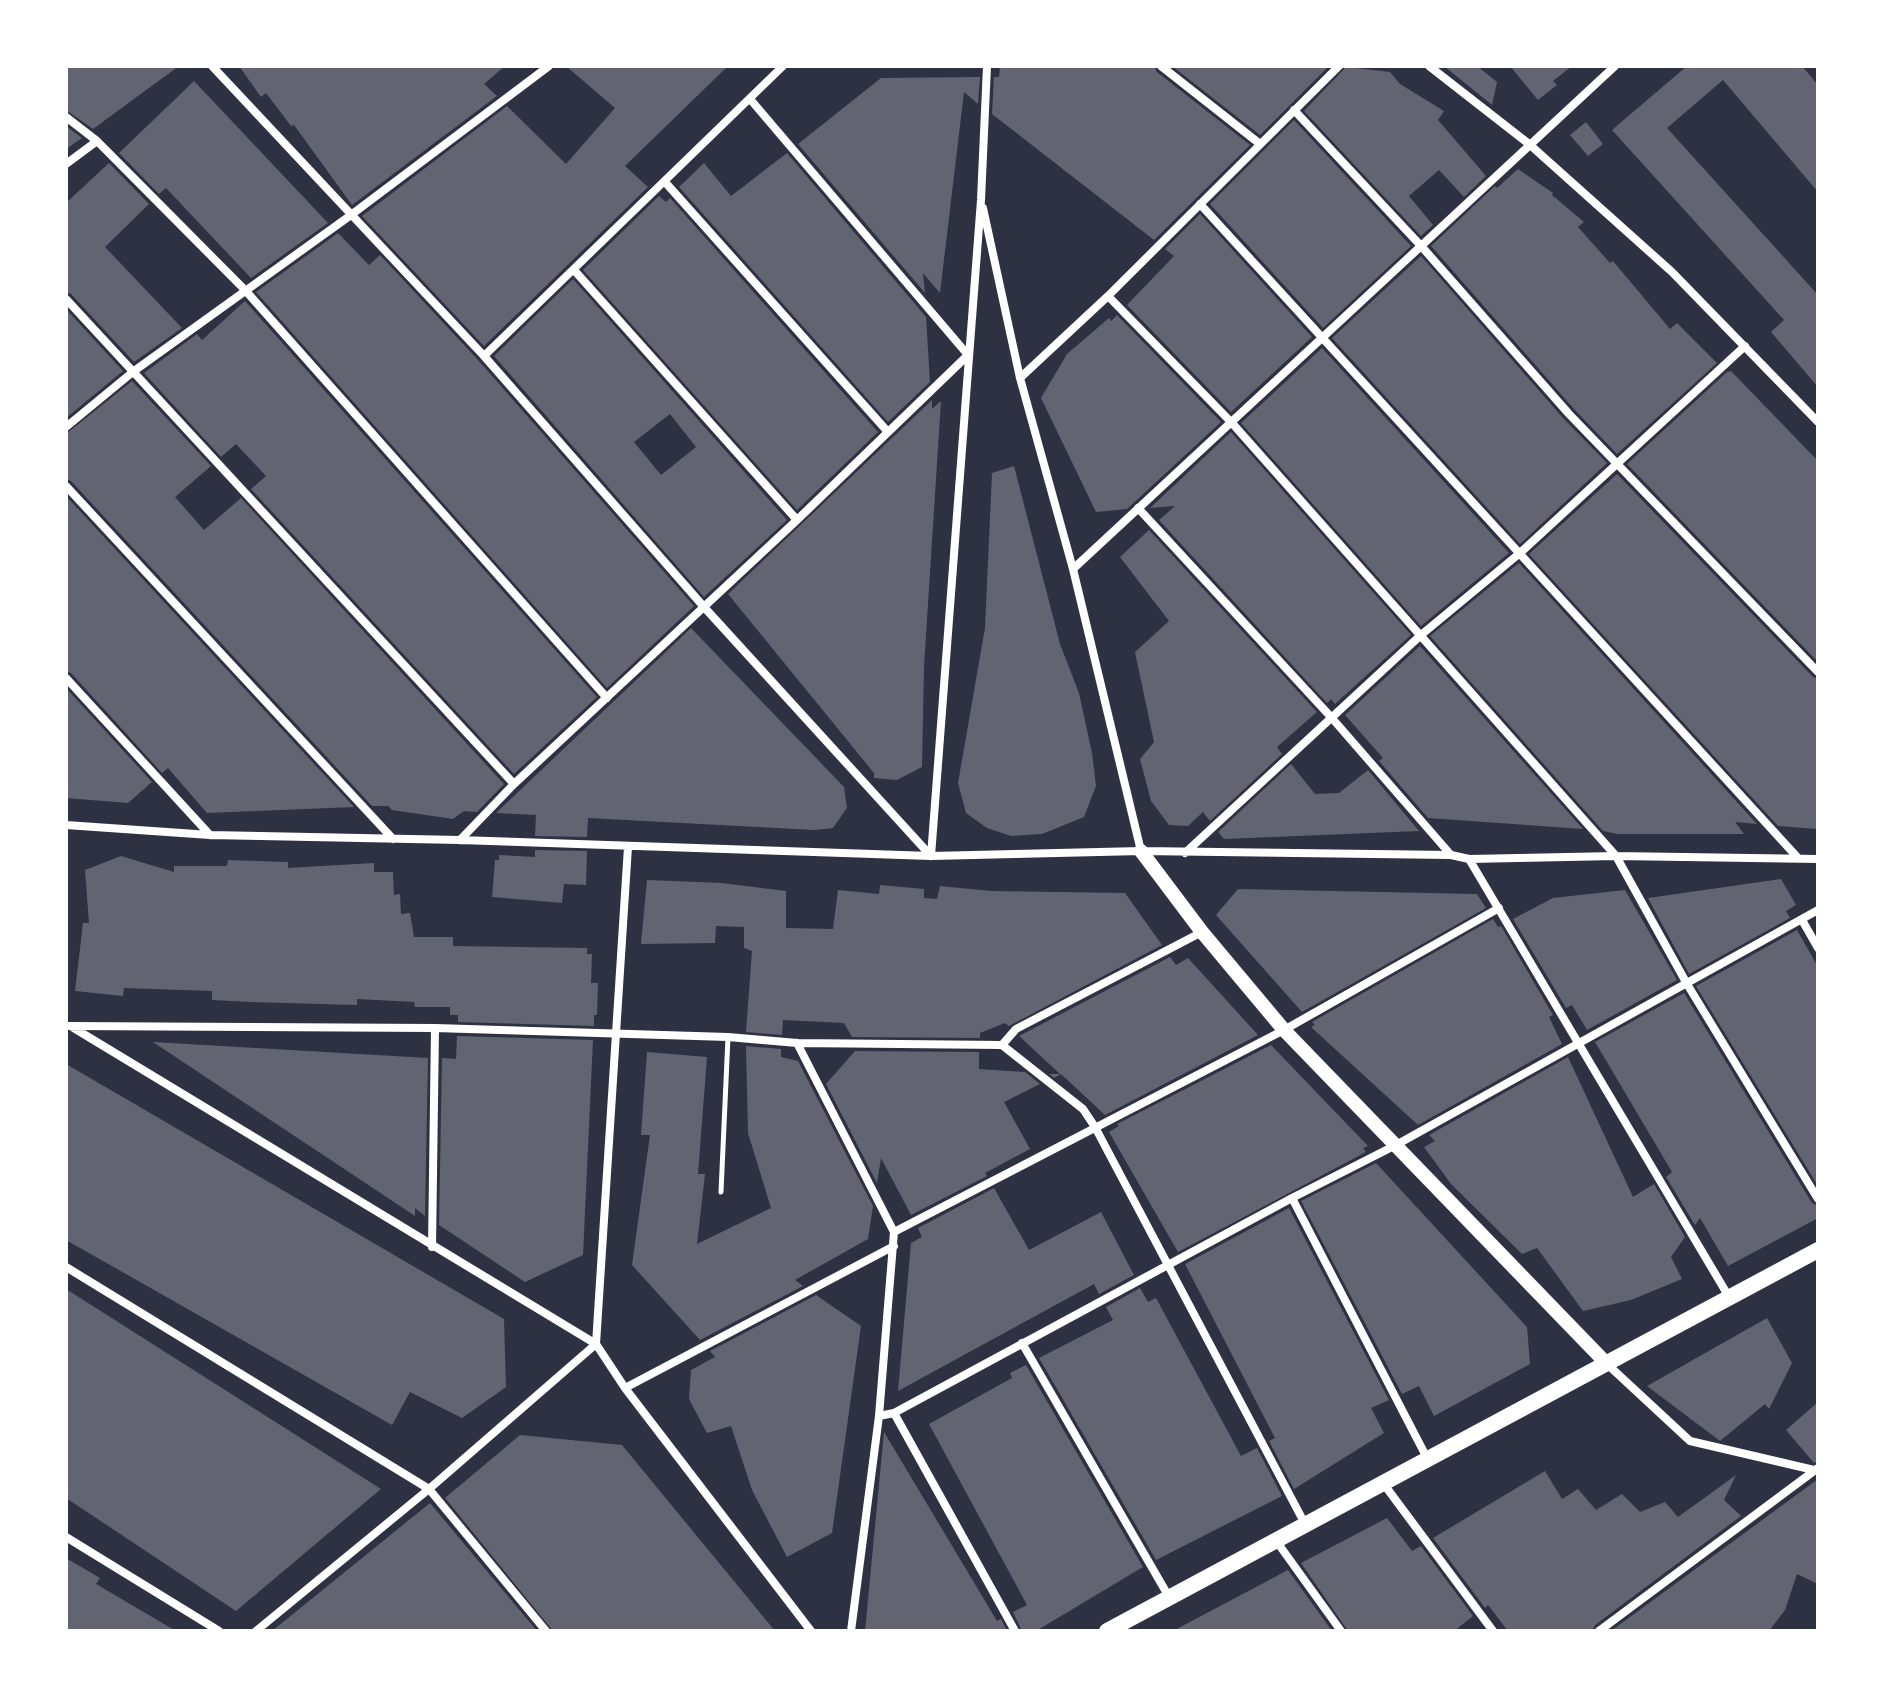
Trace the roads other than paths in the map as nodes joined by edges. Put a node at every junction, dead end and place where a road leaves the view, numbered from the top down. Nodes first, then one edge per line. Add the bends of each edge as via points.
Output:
1 (212, 66) edge
2 (549, 66) edge
3 (783, 66) edge
4 (987, 66) edge
5 (1161, 66) edge
6 (1339, 66) edge
7 (1429, 66) edge
8 (1615, 66) edge
9 (750, 99) junction
10 (1294, 110) junction
11 (66, 117) edge
12 (97, 141) junction
13 (1260, 144) junction
14 (1529, 144) junction
15 (66, 164) edge
16 (665, 182) junction
17 (981, 200) junction
18 (1200, 204) junction
19 (351, 215) junction
20 (1422, 247) junction
21 (574, 270) junction
22 (245, 290) junction
23 (1108, 296) junction
24 (66, 299) edge
25 (1323, 339) junction
26 (1745, 346) junction
27 (968, 355) junction
28 (484, 356) junction
29 (134, 371) junction
30 (1020, 378) junction
31 (1818, 422) edge
32 (1232, 423) junction
33 (66, 427) edge
34 (888, 432) junction
35 (1617, 463) junction
36 (66, 486) edge
37 (1138, 508) junction
38 (797, 520) junction
39 (1520, 553) junction
40 (1073, 569) junction
41 (704, 607) junction
42 (1421, 635) junction
43 (1818, 672) edge
44 (66, 678) edge
45 (607, 698) junction
46 (1331, 717) junction
47 (514, 784) junction
48 (66, 825) edge
49 (210, 835) junction
50 (393, 839) junction
51 (460, 840) junction
52 (628, 847) junction
53 (1141, 851) junction
54 (1185, 853) junction
55 (1451, 855) junction
56 (931, 856) junction
57 (1616, 856) junction
58 (1798, 858) junction
59 (1469, 859) junction
60 (1818, 859) edge
61 (1499, 908) junction
62 (1818, 910) edge
63 (1802, 920) junction
64 (1202, 932) junction
65 (1818, 948) edge
66 (1687, 984) junction
67 (68, 1025) edge
68 (435, 1028) junction
69 (1284, 1030) junction
70 (615, 1036) junction
71 (728, 1037) junction
72 (1578, 1042) junction
73 (797, 1043) junction
74 (1002, 1045) junction
75 (1095, 1127) junction
76 (1396, 1145) junction
77 (721, 1192) dead end
78 (1292, 1198) junction
79 (1818, 1199) edge
80 (894, 1232) junction
81 (894, 1246) junction
82 (432, 1247) junction
83 (1818, 1250) edge
84 (1167, 1266) junction
85 (66, 1267) edge
86 (1729, 1298) junction
87 (1022, 1343) junction
88 (596, 1344) junction
89 (1607, 1364) junction
90 (625, 1388) junction
91 (894, 1413) junction
92 (879, 1416) junction
93 (1427, 1458) junction
94 (1816, 1469) edge
95 (1383, 1482) junction
96 (429, 1489) junction
97 (1305, 1524) junction
98 (66, 1537) edge
99 (1277, 1542) junction
100 (1169, 1598) junction
101 (219, 1631) edge
102 (256, 1631) edge
103 (546, 1631) edge
104 (811, 1631) edge
105 (851, 1631) edge
106 (1015, 1631) edge
107 (1107, 1631) edge
108 (1341, 1631) edge
109 (1493, 1631) edge
110 (1599, 1631) edge

1 - 19 street
2 - 19 street
3 - 9 street
4 - 17 street
5 - 13 street
6 - 10 street
7 - 14 street
8 - 14 street
9 - 16 street
9 - 27 street
10 - 13 street
10 - 20 street
11 - 12 street
12 - 15 street
12 - 22 street
13 - 18 street
14 - 20 street
14 - 26 street via 1672,272
16 - 21 street
16 - 34 street
17 - 27 street
17 - 30 street
18 - 23 street
18 - 25 street
19 - 22 street
19 - 28 street
20 - 25 street
20 - 35 street
21 - 28 street
21 - 38 street
22 - 29 street
22 - 45 street
23 - 30 street
23 - 32 street
24 - 29 street
25 - 32 street
25 - 39 street
26 - 31 street
26 - 35 street
27 - 34 street
27 - 56 street
28 - 41 street
29 - 33 street
29 - 47 street
30 - 40 street
32 - 37 street
32 - 42 street
34 - 38 street
35 - 39 street
35 - 43 street
36 - 50 street
37 - 40 street
37 - 46 street
38 - 41 street
39 - 42 street
39 - 58 street
40 - 53 street
41 - 45 street
41 - 56 street
42 - 46 street
42 - 57 street
44 - 49 street
45 - 47 street
46 - 54 street
46 - 55 street
47 - 51 street
48 - 49 street
49 - 50 street
50 - 51 street
51 - 52 street
52 - 56 street
52 - 70 street
53 - 54 street
53 - 56 street
53 - 64 street
54 - 55 street
55 - 59 street
57 - 58 street
57 - 59 street
57 - 66 street
58 - 60 street
59 - 61 street
61 - 69 street
61 - 72 street
62 - 63 street
63 - 65 street
63 - 66 street
64 - 69 street
64 - 74 street via 1016,1029
66 - 72 street
66 - 79 street
67 - 68 street
67 - 82 street
68 - 70 street
68 - 82 street
69 - 75 street
69 - 76 street
70 - 71 street
70 - 88 street
71 - 73 street
71 - 77 lane
72 - 76 street
72 - 86 street
73 - 74 street
73 - 80 street
74 - 75 street via 1083,1109
75 - 80 street
75 - 84 street
76 - 78 street
76 - 89 street
78 - 84 street
78 - 93 street
80 - 81 street
81 - 90 street
81 - 92 street
82 - 88 street
83 - 86 main road
84 - 87 street
84 - 97 street
85 - 96 street
86 - 89 main road
87 - 91 street
87 - 100 street
88 - 90 street
88 - 96 street
89 - 93 main road
89 - 94 street via 1690,1441
90 - 104 street
91 - 92 street
91 - 106 street
92 - 105 street
93 - 95 main road
94 - 110 street
95 - 97 main road
95 - 109 street
96 - 102 street
96 - 103 street
97 - 99 main road
98 - 101 street
99 - 100 main road
99 - 108 street
100 - 107 main road

